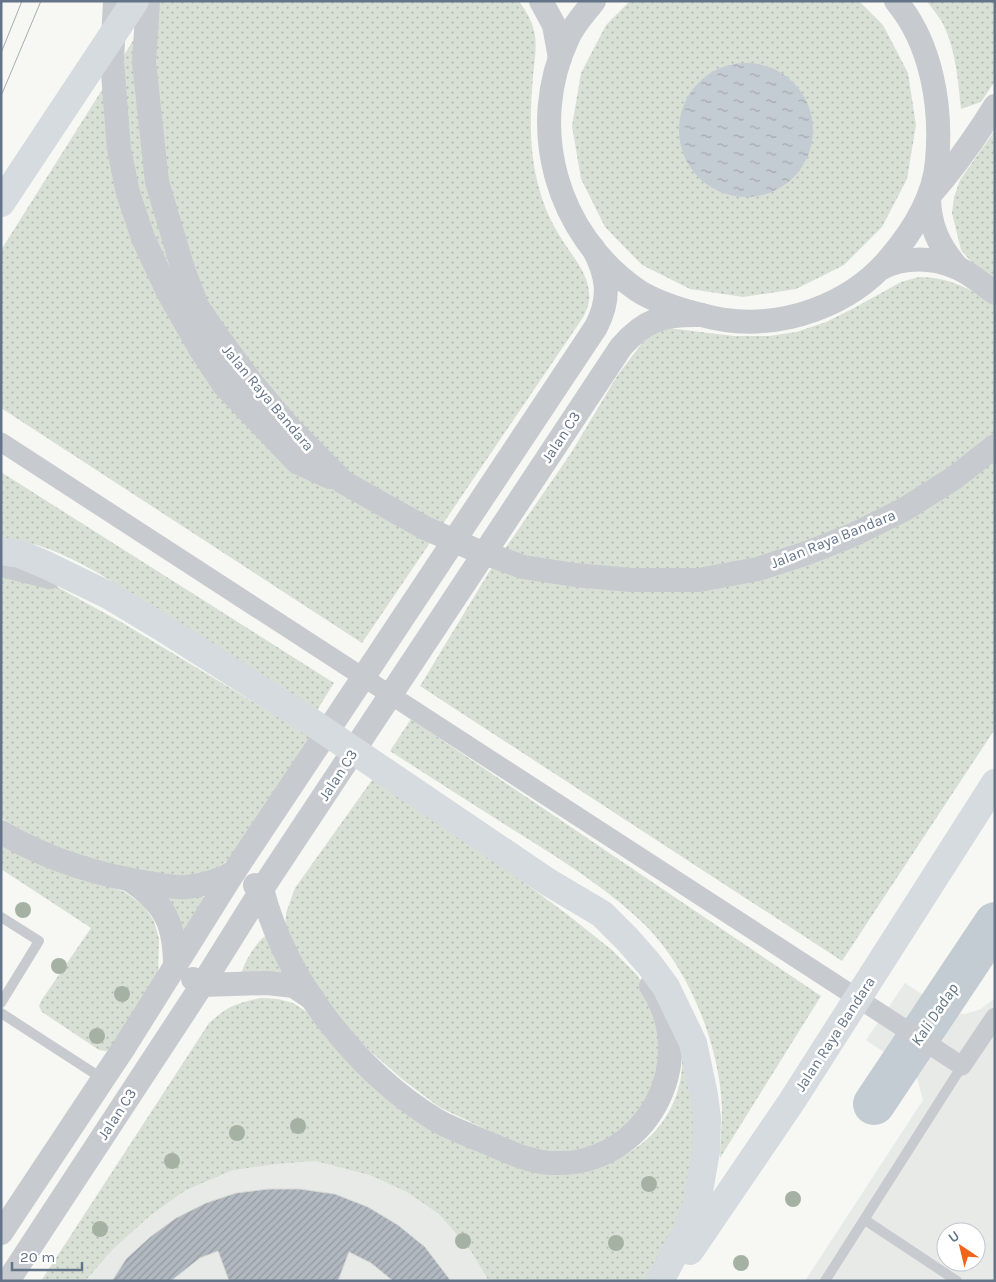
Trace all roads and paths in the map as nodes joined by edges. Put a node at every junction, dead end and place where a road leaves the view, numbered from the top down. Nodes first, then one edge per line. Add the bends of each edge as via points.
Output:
1 (115, 1) edge
2 (135, 1) edge
3 (148, 1) edge
4 (541, 1) edge
5 (594, 1) edge
6 (896, 1) edge
7 (560, 58) junction
8 (995, 106) edge
9 (930, 196) junction
10 (1, 203) edge
11 (593, 248) junction
12 (956, 267) junction
13 (882, 268) junction
14 (995, 293) edge
15 (701, 314) junction
16 (1, 442) edge
17 (995, 446) edge
18 (343, 482) junction
19 (1, 551) edge
20 (1, 565) edge
21 (110, 596) junction
22 (995, 783) edge
23 (1, 832) edge
24 (234, 872) junction
25 (130, 880) junction
26 (548, 882) junction
27 (262, 889) junction
28 (1, 917) edge
29 (175, 967) junction
30 (202, 985) junction
31 (313, 998) junction
32 (1, 1003) edge
33 (1, 1012) edge
34 (995, 1017) edge
35 (962, 1066) junction
36 (103, 1080) junction
37 (865, 1220) junction
38 (5, 1224) edge
39 (8, 1281) edge
40 (660, 1281) edge
41 (670, 1281) edge
42 (825, 1281) edge
43 (957, 1281) edge

1 - 18 street via 112,61 119,149 128,193 143,238 168,292 224,386 297,462
2 - 10 main road
3 - 18 street, Jalan Raya Bandara via 144,62 157,182 183,269 198,306 252,383 287,425
4 - 7 street via 554,25
5 - 7 street via 569,36
6 - 9 street via 920,40 937,102 938,148
7 - 11 street via 550,105 551,150 559,190 576,225
8 - 9 street via 969,148
9 - 12 street via 932,226 939,243
9 - 13 street via 908,236
11 - 15 street via 639,292
11 - 24 street, Jalan C3 via 603,272 606,296 596,327
12 - 13 street via 929,260 906,259
12 - 14 street
13 - 15 street via 844,296 790,318 725,320
15 - 27 street, Jalan C3 via 677,314 647,324 621,347
16 - 35 street
17 - 18 street, Jalan Raya Bandara via 954,478 905,509 855,534 758,570 699,580 631,580 523,567 425,528
19 - 21 main road via 20,554
20 - 21 street
21 - 26 main road via 313,723
22 - 41 main road, Jalan Raya Bandara via 792,1101
23 - 25 street via 30,848 85,869
24 - 25 street via 215,882 186,887
24 - 27 street
24 - 29 street, Jalan C3
25 - 29 street via 151,896 167,918 175,940
26 - 31 street via 620,946 640,970 654,990 668,1031 670,1064 657,1104 650,1116 623,1142 604,1153 570,1162 530,1160 437,1120 407,1100 361,1061
26 - 40 main road via 602,914 627,939 666,986 693,1043 707,1118 706,1151 697,1203 687,1230
27 - 30 street, Jalan C3
27 - 31 street via 276,932
28 - 32 lane via 39,941
29 - 30 street
29 - 36 street, Jalan C3
30 - 31 street via 267,982 294,986
30 - 39 street, Jalan C3
33 - 36 lane
34 - 35 street
35 - 37 lane
36 - 38 street, Jalan C3
37 - 42 lane
37 - 43 lane

